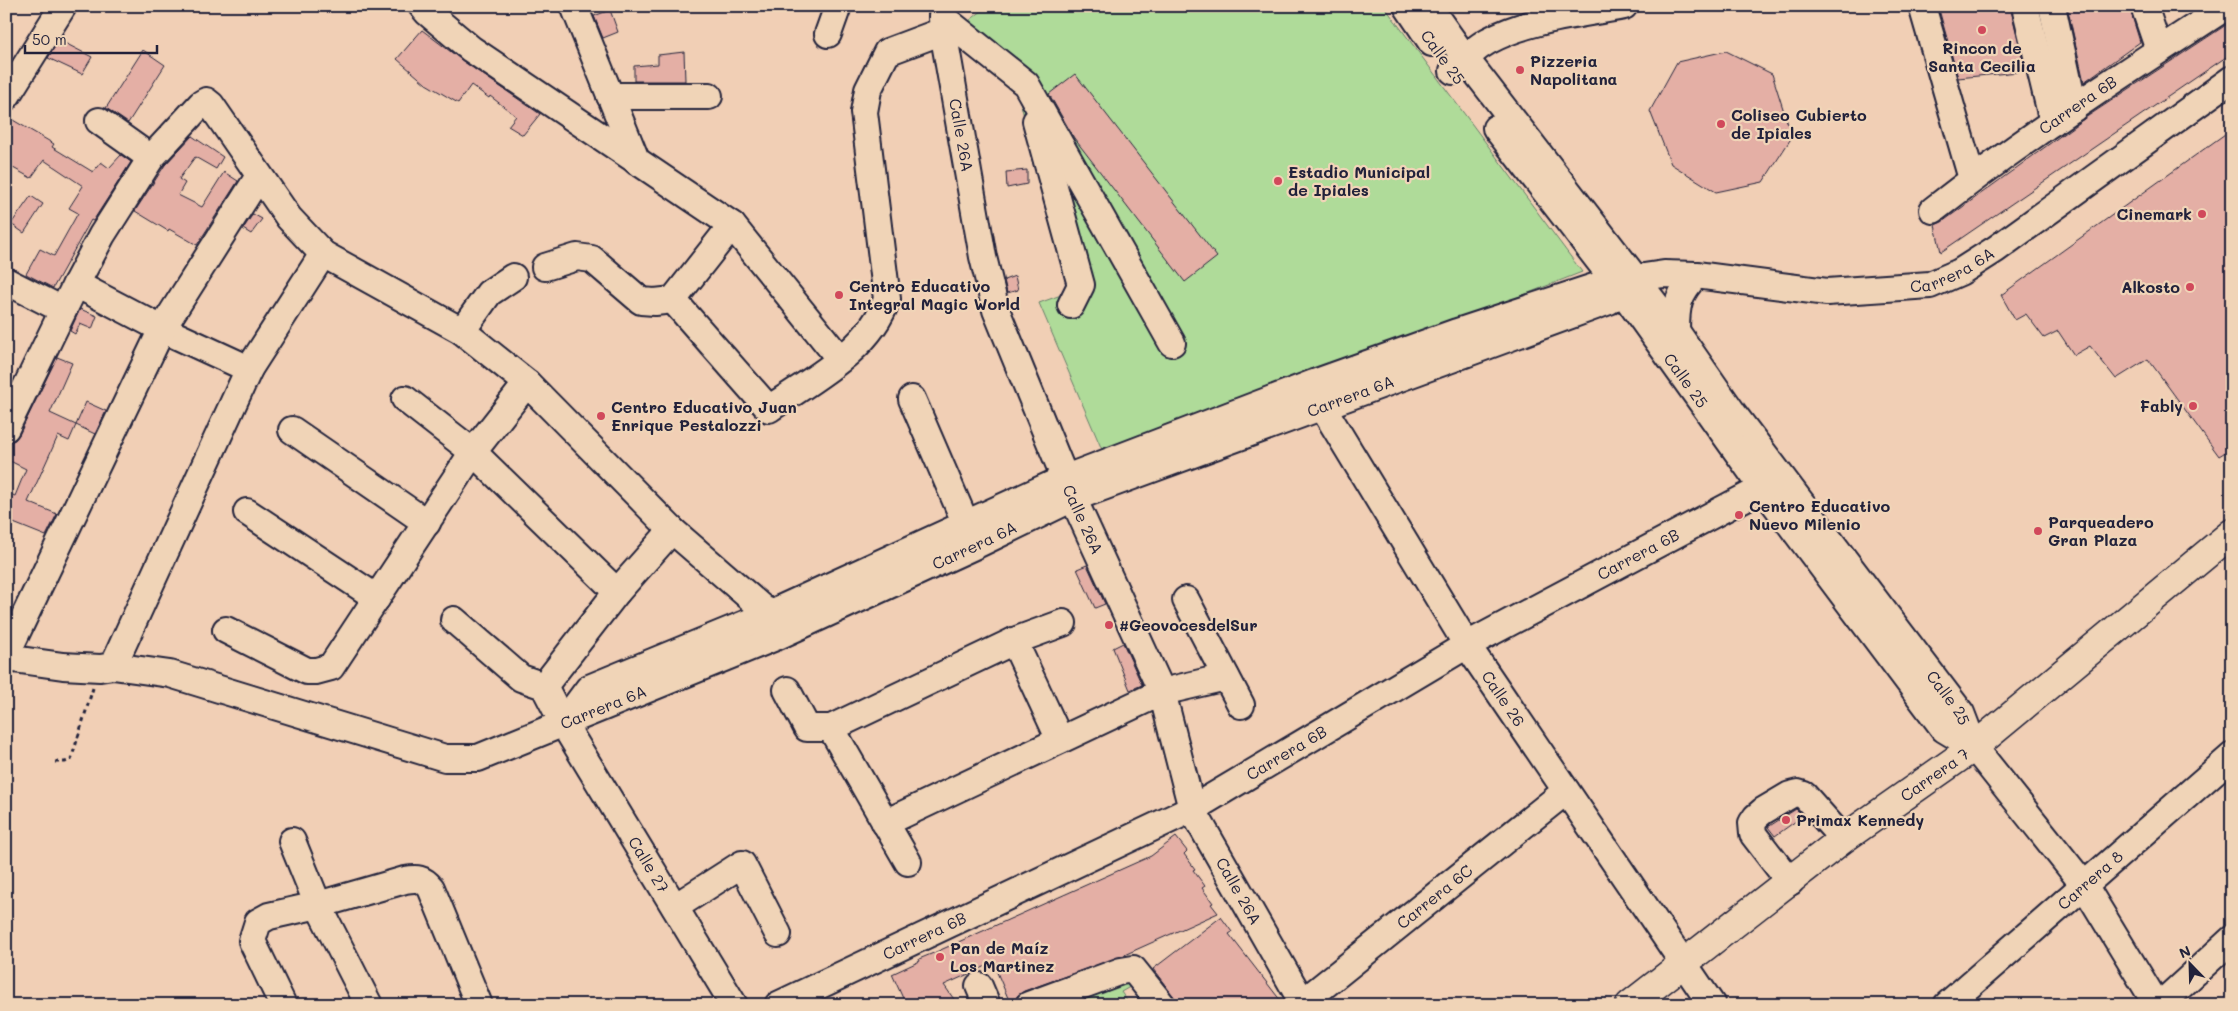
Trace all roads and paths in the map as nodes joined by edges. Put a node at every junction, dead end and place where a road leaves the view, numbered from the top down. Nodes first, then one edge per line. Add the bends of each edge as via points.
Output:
1 (63, 6) edge
2 (422, 6) edge
3 (574, 6) edge
4 (838, 6) edge
5 (1406, 6) edge
6 (1428, 6) edge
7 (1624, 6) edge
8 (1922, 6) edge
9 (2025, 6) edge
10 (2052, 6) edge
11 (2144, 6) edge
12 (2227, 6) edge
13 (1524, 16) edge
14 (943, 18) edge
15 (828, 34) dead end
16 (2159, 50) junction
17 (1459, 65) junction
18 (2232, 79) edge
19 (1026, 84) junction
20 (610, 96) junction
21 (709, 96) dead end
22 (6, 97) edge
23 (2064, 115) junction
24 (99, 121) dead end
25 (152, 158) junction
26 (637, 162) junction
27 (260, 176) junction
28 (1972, 179) junction
29 (1933, 210) dead end
30 (732, 225) junction
31 (323, 254) junction
32 (545, 267) dead end
33 (1696, 275) junction
34 (513, 276) dead end
35 (6, 281) edge
36 (1627, 281) junction
37 (76, 284) junction
38 (673, 300) junction
39 (1071, 305) dead end
40 (63, 310) junction
41 (162, 329) junction
42 (462, 331) junction
43 (1676, 331) junction
44 (1172, 343) dead end
45 (840, 359) junction
46 (249, 369) junction
47 (527, 383) junction
48 (1318, 394) junction
49 (405, 399) dead end
50 (912, 399) dead end
51 (6, 428) edge
52 (292, 430) dead end
53 (474, 452) junction
54 (1772, 482) junction
55 (1069, 488) junction
56 (247, 512) dead end
57 (427, 523) junction
58 (672, 530) junction
59 (2232, 533) edge
60 (970, 535) junction
61 (618, 592) junction
62 (377, 598) junction
63 (1186, 600) dead end
64 (454, 620) dead end
65 (1062, 623) dead end
66 (774, 625) junction
67 (226, 630) dead end
68 (1014, 641) junction
69 (1467, 645) junction
70 (6, 656) edge
71 (106, 667) junction
72 (1226, 677) junction
73 (544, 686) junction
74 (787, 690) dead end
75 (1162, 692) junction
76 (1242, 705) dead end
77 (564, 724) junction
78 (831, 728) junction
79 (1060, 740) junction
80 (1974, 747) junction
81 (2232, 756) edge
82 (55, 762) dead end
83 (1566, 791) junction
84 (1192, 809) junction
85 (884, 823) junction
86 (1843, 839) junction
87 (292, 841) dead end
88 (908, 862) dead end
89 (1790, 882) junction
90 (2084, 885) junction
91 (318, 905) junction
92 (675, 907) junction
93 (778, 934) dead end
94 (2232, 939) edge
95 (1684, 963) junction
96 (1303, 1004) edge
97 (283, 1005) edge
98 (369, 1005) edge
99 (479, 1005) edge
100 (734, 1005) edge
101 (778, 1005) edge
102 (1029, 1005) edge
103 (1162, 1005) edge
104 (1630, 1005) edge
105 (1712, 1005) edge
106 (1947, 1005) edge
107 (2158, 1005) edge

1 - 22 street
2 - 26 street via 471,49
3 - 20 street
4 - 15 street
5 - 17 street, Calle 25
6 - 17 street, Calle 25
7 - 13 street
8 - 28 street
9 - 23 street
10 - 23 street
11 - 16 street
12 - 16 street, Carrera 6B
13 - 17 street
14 - 19 street
14 - 45 street via 887,52 868,90 864,112 887,299 882,315 869,333
14 - 55 street, Calle 26A via 983,256 996,310
16 - 23 street, Carrera 6B
17 - 36 street, Calle 25
18 - 33 street, Carrera 6A via 1996,248 1960,272 1930,285 1827,292
19 - 39 street via 1081,285
19 - 44 street
20 - 21 street
20 - 26 street
23 - 28 street, Carrera 6B
24 - 25 street
25 - 27 street via 206,101
25 - 37 street via 102,235
26 - 30 street
27 - 31 street via 289,218
27 - 41 street
28 - 29 street, Carrera 6B
30 - 38 street
30 - 45 street
31 - 42 street
31 - 46 street
32 - 38 street via 577,258 592,259 641,301
33 - 36 street, Carrera 6A via 1664,274
33 - 43 street via 1678,300
34 - 42 street via 489,293
35 - 40 street
36 - 43 street, Calle 25
36 - 48 street, Carrera 6A via 1609,301
36 - 54 street, Calle 25
37 - 40 street
37 - 41 street
38 - 45 street via 769,409
40 - 51 street
41 - 46 street
41 - 70 street
42 - 47 street
43 - 54 street, Calle 25 via 1733,413
46 - 71 street
47 - 53 street
47 - 58 street
48 - 55 street, Carrera 6A
48 - 69 street, Calle 26
49 - 53 street
50 - 60 street
52 - 57 street
53 - 57 street
53 - 61 street
54 - 69 street, Carrera 6B
54 - 80 street, Calle 25 via 1961,713
55 - 60 street, Carrera 6A
55 - 75 street, Calle 26A
56 - 62 street
57 - 62 street
58 - 61 street
58 - 66 street
59 - 80 main road, Carrera 7
60 - 66 street, Carrera 6A
61 - 73 street
62 - 67 street via 332,667 316,671 307,671
63 - 72 street
64 - 73 street via 521,678
65 - 68 street
66 - 77 street, Carrera 6A
68 - 78 street
68 - 79 street
69 - 83 street, Calle 26
69 - 84 street, Carrera 6B
70 - 71 street, Carrera 6A via 63,666
71 - 77 street, Carrera 6A via 170,674 445,758 478,758
71 - 82 path via 71,760
72 - 75 street
72 - 76 street
73 - 77 street, Calle 27
74 - 78 street via 807,728
75 - 79 street
75 - 84 street, Calle 26A
77 - 92 street, Calle 27
78 - 85 street
79 - 85 street
80 - 86 main road, Carrera 7
80 - 90 street, Calle 25
81 - 90 street, Carrera 8
83 - 95 street, Calle 26
83 - 96 street, Carrera 6C
84 - 96 street, Calle 26A
84 - 101 street, Carrera 6B
85 - 88 street
86 - 89 main road, Carrera 7
86 - 89 street via 1804,795 1798,793 1756,817 1752,823 1753,834
87 - 91 street
89 - 95 main road, Carrera 7
90 - 106 street, Carrera 8
90 - 107 street, Calle 25
91 - 97 street via 269,916 258,922 252,942
91 - 98 street
91 - 99 street via 405,880 418,878 425,882 431,888
92 - 93 street via 742,864
92 - 100 street, Calle 27
94 - 107 street
95 - 104 main road, Carrera 7
95 - 105 street, Calle 26
102 - 103 street via 1133,969

